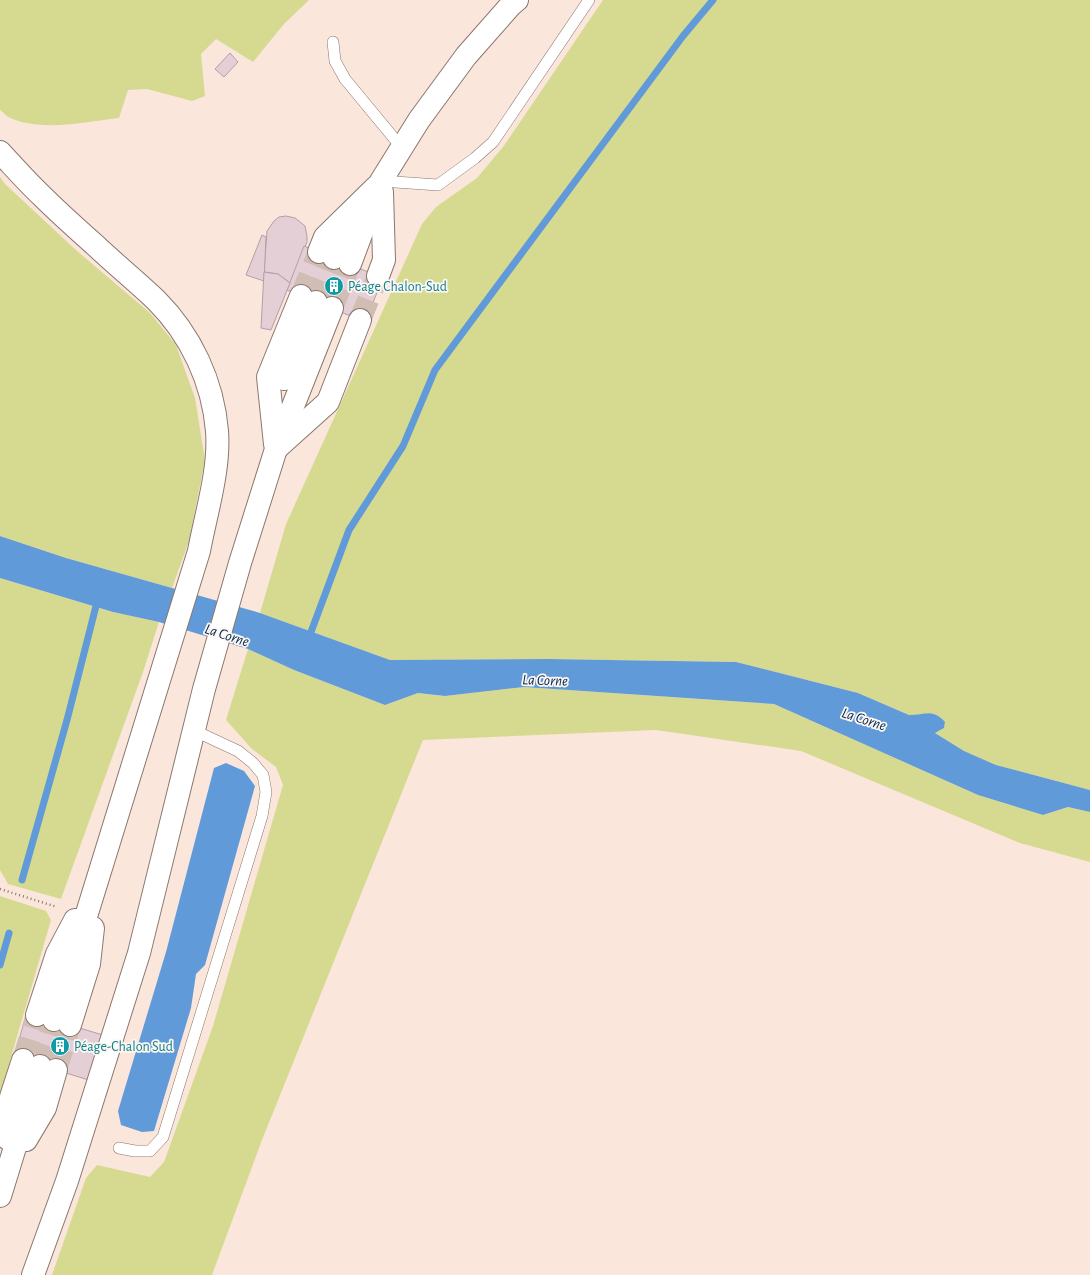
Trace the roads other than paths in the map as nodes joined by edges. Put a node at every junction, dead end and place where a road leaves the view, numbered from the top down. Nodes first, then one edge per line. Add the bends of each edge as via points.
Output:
1 (517, 0) edge
2 (589, 0) edge
3 (333, 42) dead end
4 (402, 148) junction
5 (0, 152) edge
6 (381, 182) junction
7 (349, 264) junction
8 (332, 308) junction
9 (276, 449) junction
10 (193, 730) junction
11 (98, 879) junction
12 (40, 1065) tunnel mouth
13 (119, 1148) dead end
14 (3, 1186) edge
15 (33, 1275) edge

1 - 4 highway via 466,56 419,120
2 - 6 lane via 493,142 475,158 438,185
3 - 4 lane via 335,61 345,79
4 - 6 highway
5 - 11 highway via 41,196 156,300 180,328 206,377 217,432 213,480 199,550
6 - 7 highway
6 - 7 highway via 384,260
6 - 7 highway via 325,237
8 - 9 highway
8 - 9 highway via 328,402
8 - 9 highway via 268,377
9 - 10 highway via 240,563
10 - 13 lane via 238,751 264,775 266,792 262,816 163,1137 150,1151
10 - 15 highway via 139,953 67,1181
11 - 11 highway via 54,1020 57,954
12 - 14 highway

